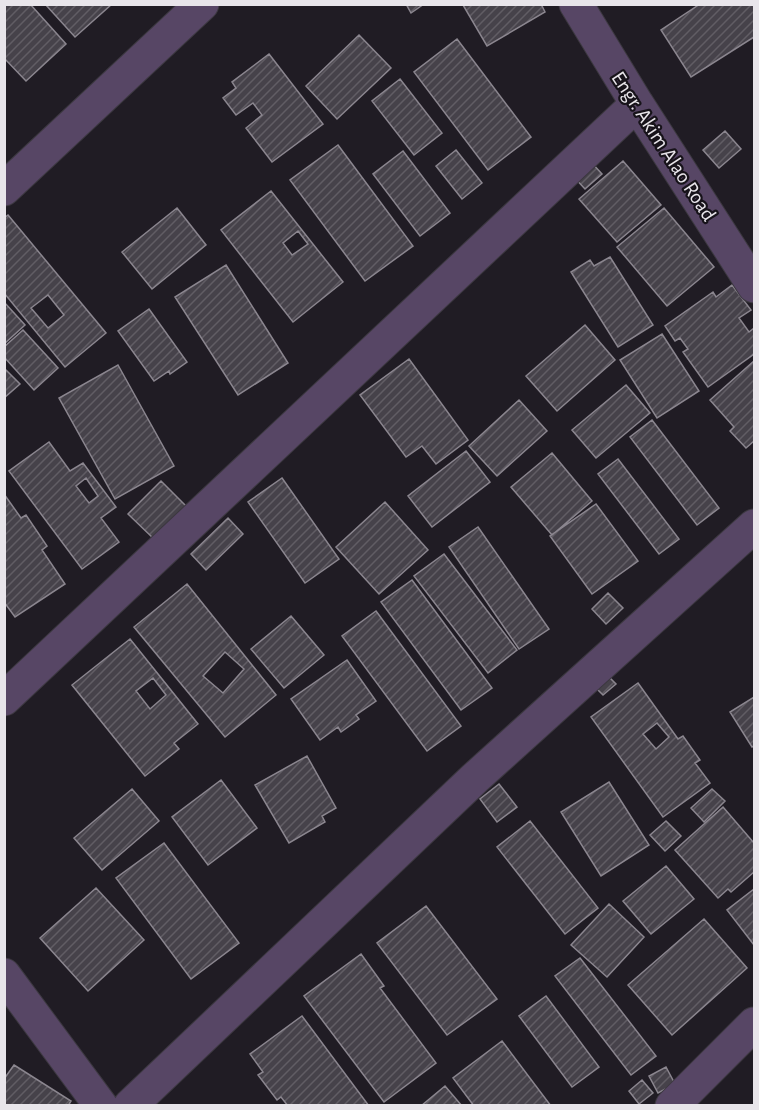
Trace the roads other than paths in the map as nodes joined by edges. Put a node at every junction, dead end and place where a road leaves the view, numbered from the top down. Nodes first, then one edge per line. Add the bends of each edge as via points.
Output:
1 (202, 4) edge
2 (576, 4) edge
3 (637, 104) junction
4 (4, 189) edge
5 (754, 286) edge
6 (754, 526) edge
7 (4, 699) edge
8 (10, 998) edge
9 (754, 1024) edge
10 (101, 1106) edge
11 (130, 1106) edge
12 (672, 1106) edge

1 - 4 street
2 - 3 street, Engr. Akim Alao Road
3 - 5 street, Engr. Akim Alao Road
3 - 7 street
6 - 11 street via 475,778
8 - 10 street
9 - 12 street

